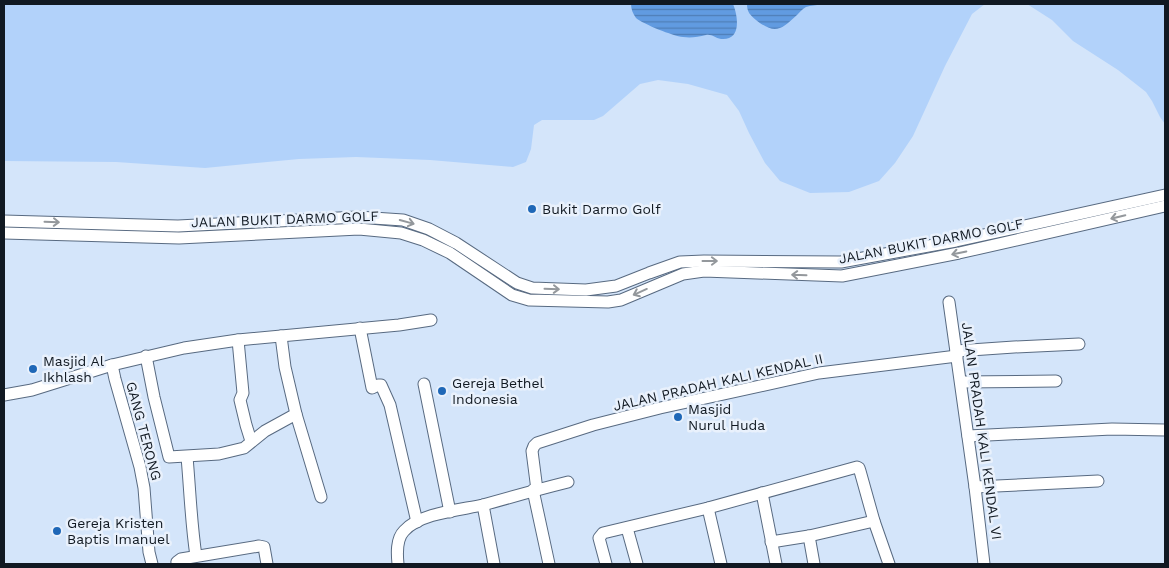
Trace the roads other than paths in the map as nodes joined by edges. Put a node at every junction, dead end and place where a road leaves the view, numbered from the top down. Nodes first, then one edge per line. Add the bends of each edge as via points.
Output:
1 (1165, 195) edge
2 (1165, 206) edge
3 (4, 221) edge
4 (4, 233) edge
5 (949, 302) dead end
6 (431, 320) dead end
7 (360, 328) junction
8 (281, 336) junction
9 (238, 340) junction
10 (1079, 344) dead end
11 (957, 353) junction
12 (146, 356) junction
13 (112, 364) junction
14 (1056, 381) dead end
15 (961, 382) junction
16 (424, 384) dead end
17 (4, 396) edge
18 (296, 414) junction
19 (1165, 430) edge
20 (968, 436) junction
21 (251, 441) junction
22 (187, 457) junction
23 (1098, 481) dead end
24 (568, 482) dead end
25 (975, 487) junction
26 (535, 490) junction
27 (762, 493) junction
28 (320, 497) dead end
29 (483, 504) junction
30 (708, 508) junction
31 (450, 512) junction
32 (874, 521) junction
33 (417, 522) junction
34 (627, 528) junction
35 (809, 536) junction
36 (771, 542) junction
37 (196, 556) junction
38 (152, 564) edge
39 (178, 564) edge
40 (267, 564) edge
41 (398, 564) edge
42 (494, 564) edge
43 (549, 564) edge
44 (606, 564) edge
45 (636, 564) edge
46 (721, 564) edge
47 (776, 564) edge
48 (814, 564) edge
49 (889, 564) edge
50 (984, 564) edge

3 -> 1 street, JALAN BUKIT DARMO GOLF via 178,226 358,217 403,220 429,229 517,283 532,288 586,290 616,286 680,262 840,262 956,241
2 -> 4 street, JALAN BUKIT DARMO GOLF via 842,276 704,271 683,274 621,300 608,302 529,300 512,296 450,253 401,233 359,229 179,238
5 - 11 street, JALAN PRADAH KALI KENDAL VI
6 - 7 street
7 - 8 street
7 - 33 street via 372,388 381,385 390,404
8 - 9 street
8 - 18 street
9 - 12 street
9 - 21 street via 243,393 240,400
10 - 11 street via 1014,346
11 - 15 street, JALAN PRADAH KALI KENDAL VI
11 - 26 street, JALAN PRADAH KALI KENDAL II via 819,373 660,408 537,443 532,450
12 - 13 street
12 - 22 street via 168,456
13 - 17 street
13 - 38 street, GANG TERONG via 140,467
14 - 15 street
15 - 20 street, JALAN PRADAH KALI KENDAL VI
16 - 31 street
18 - 21 street
18 - 28 street
19 - 20 street via 1112,429
20 - 25 street, JALAN PRADAH KALI KENDAL VI
21 - 22 street via 244,448
22 - 37 street
23 - 25 street
24 - 26 street
25 - 50 street, JALAN PRADAH KALI KENDAL VI
26 - 29 street
26 - 43 street
27 - 30 street
27 - 32 street via 859,468
27 - 36 street
29 - 31 street
29 - 42 street
30 - 34 street
30 - 46 street
31 - 33 street
32 - 35 street
32 - 49 street
33 - 41 street via 400,535
34 - 44 street via 603,533 599,538
34 - 45 street
35 - 36 street
35 - 48 street
36 - 47 street
37 - 39 street via 181,559
37 - 40 street via 259,546 264,548

